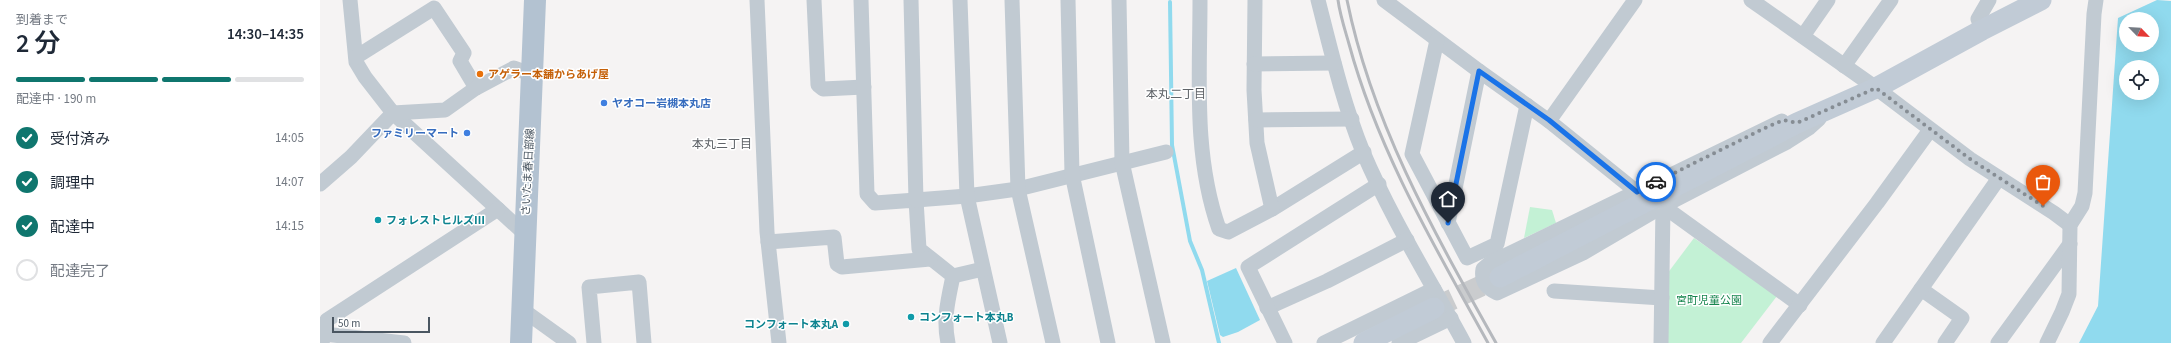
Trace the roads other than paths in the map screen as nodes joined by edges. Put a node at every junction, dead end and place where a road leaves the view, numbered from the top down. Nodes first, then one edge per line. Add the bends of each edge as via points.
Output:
1 (350, 0) edge
2 (535, 0) edge
3 (757, 0) edge
4 (814, 0) edge
5 (861, 0) edge
6 (911, 0) edge
7 (960, 0) edge
8 (1012, 0) edge
9 (1068, 0) edge
10 (1119, 0) edge
11 (1200, 0) edge
12 (1255, 0) edge
13 (1318, 0) edge
14 (1384, 0) edge
15 (1635, 0) edge
16 (1751, 0) edge
17 (1828, 0) edge
18 (1891, 0) edge
19 (1989, 0) edge
20 (2040, 0) edge
21 (2096, 0) edge
22 (1982, 30) junction
23 (1803, 36) junction
24 (1437, 40) junction
25 (356, 57) junction
26 (1334, 63) junction
27 (1254, 64) junction
28 (1844, 66) junction
29 (1479, 71) junction
30 (533, 74) junction
31 (864, 87) junction
32 (476, 88) junction
33 (1876, 88) junction
34 (1527, 105) junction
35 (1830, 108) junction
36 (393, 113) junction
37 (1352, 119) junction
38 (1256, 120) junction
39 (1549, 120) junction
40 (1797, 123) junction
41 (1930, 130) junction
42 (1166, 152) dead end
43 (1364, 152) junction
44 (1122, 162) junction
45 (1072, 174) junction
46 (1999, 178) junction
47 (321, 181) edge
48 (1379, 184) junction
49 (1018, 189) junction
50 (1637, 192) junction
51 (967, 196) junction
52 (916, 200) junction
53 (1663, 206) junction
54 (498, 209) junction
55 (1272, 209) junction
56 (1448, 223) junction
57 (2070, 226) junction
58 (525, 234) junction
59 (1407, 240) junction
60 (768, 242) junction
61 (2070, 244) junction
62 (930, 259) junction
63 (984, 269) junction
64 (953, 276) junction
65 (1500, 277) tunnel mouth
66 (1921, 289) junction
67 (1554, 291) dead end
68 (1662, 298) junction
69 (1439, 305) junction
70 (1800, 305) junction
71 (1267, 308) junction
72 (523, 310) junction
73 (323, 338) edge
74 (404, 343) edge
75 (521, 343) edge
76 (569, 343) edge
77 (594, 343) edge
78 (644, 343) edge
79 (780, 343) edge
80 (948, 343) edge
81 (1000, 343) edge
82 (1053, 343) edge
83 (1108, 343) edge
84 (1163, 343) edge
85 (1285, 343) edge
86 (1324, 343) edge
87 (1364, 343) edge
88 (1399, 343) edge
89 (1464, 343) edge
90 (1661, 343) edge
91 (1770, 343) edge
92 (1883, 343) edge
93 (1945, 343) edge
94 (1998, 343) edge
95 (2047, 343) edge

1 - 25 street
2 - 30 main road, さいたま春日部線
3 - 60 street
4 - 31 street via 818,84 823,89
5 - 31 street
6 - 52 street
7 - 51 street
8 - 49 street
9 - 45 street
10 - 44 street
11 - 55 street via 1200,145 1212,207 1220,229 1228,232
12 - 27 street
13 - 26 street
14 - 24 street
15 - 39 street
16 - 23 street
17 - 23 street
18 - 28 street
19 - 22 street via 1978,19
20 - 22 street
21 - 57 street via 2086,193 2082,206
22 - 33 street
23 - 28 street
24 - 29 street
24 - 56 street via 1412,154
25 - 32 street via 434,8 464,53 460,61
25 - 36 street via 356,62 365,76
26 - 27 street
26 - 37 street
27 - 38 street
28 - 33 street
29 - 34 street
29 - 56 street
30 - 32 street via 514,68
30 - 58 main road, さいたま春日部線
31 - 52 street via 867,194 875,203
32 - 36 street via 445,110
33 - 35 street
33 - 41 street
34 - 39 street
34 - 56 street via 1497,244 1467,258
35 - 40 street
35 - 53 street via 1809,128 1787,142
36 - 47 street via 351,158
36 - 54 street
37 - 38 street
37 - 43 street
38 - 55 street via 1258,143
39 - 50 street
40 - 50 street via 1784,120 1767,127
40 - 65 street
41 - 46 street
41 - 70 street
42 - 44 street
43 - 48 street
43 - 55 street
44 - 45 street
44 - 84 street
45 - 49 street
45 - 83 street
46 - 57 street
46 - 66 street
48 - 59 street
48 - 71 street via 1248,267
49 - 51 street
49 - 82 street
50 - 53 street via 1490,263 1483,269 1482,277 1488,289 1497,293 1583,253
51 - 52 street
51 - 63 street
52 - 62 street via 919,249
53 - 68 street
53 - 70 street
54 - 58 street
54 - 73 street via 327,320
57 - 61 street
58 - 72 main road, さいたま春日部線
59 - 69 street
59 - 71 street
60 - 62 street via 834,237 837,264 842,267
60 - 79 street
61 - 94 street
61 - 95 street via 2069,294
62 - 64 street
63 - 64 street
63 - 81 street
64 - 80 street via 945,311
66 - 92 street
66 - 93 street via 1962,318
67 - 68 street
68 - 90 street
69 - 86 street
69 - 87 street
69 - 88 street
69 - 89 street
70 - 91 street
71 - 85 street
72 - 75 main road, さいたま春日部線
72 - 76 street
73 - 74 street
77 - 78 street via 589,287 639,282

